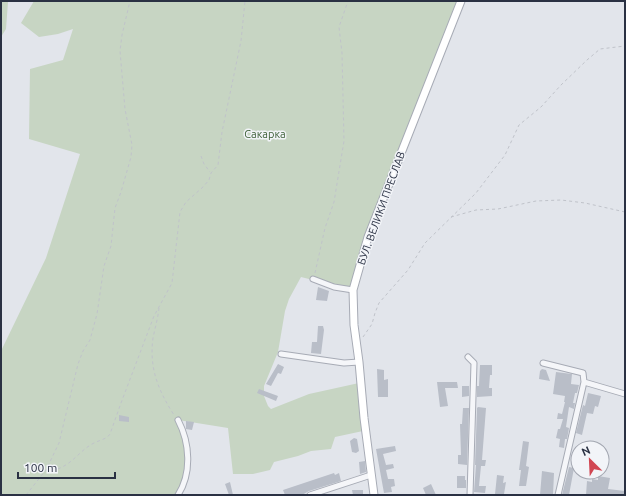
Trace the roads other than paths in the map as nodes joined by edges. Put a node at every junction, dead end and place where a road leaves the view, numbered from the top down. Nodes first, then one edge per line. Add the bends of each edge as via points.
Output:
1 (461, 1) edge
2 (313, 279) road end
3 (353, 290) junction
4 (281, 354) dead end
5 (468, 357) dead end
6 (359, 362) junction
7 (543, 363) dead end
8 (584, 382) junction
9 (625, 394) edge
10 (178, 420) road end
11 (371, 476) junction
12 (374, 493) edge
13 (178, 495) edge
14 (310, 495) edge
15 (470, 495) edge
16 (558, 495) edge

1 - 3 main road, БУЛ. ВЕЛИКИ ПРЕСЛАВ via 368,237
2 - 3 street via 334,287
3 - 6 main road, БУЛ. ВЕЛИКИ ПРЕСЛАВ
4 - 6 street via 344,363
5 - 15 street via 474,363
6 - 11 main road, БУЛ. ВЕЛИКИ ПРЕСЛАВ
7 - 8 street via 583,373
8 - 9 street
8 - 16 street
10 - 13 street via 187,452 188,467 186,480
11 - 12 main road, БУЛ. ВЕЛИКИ ПРЕСЛАВ
11 - 14 street

